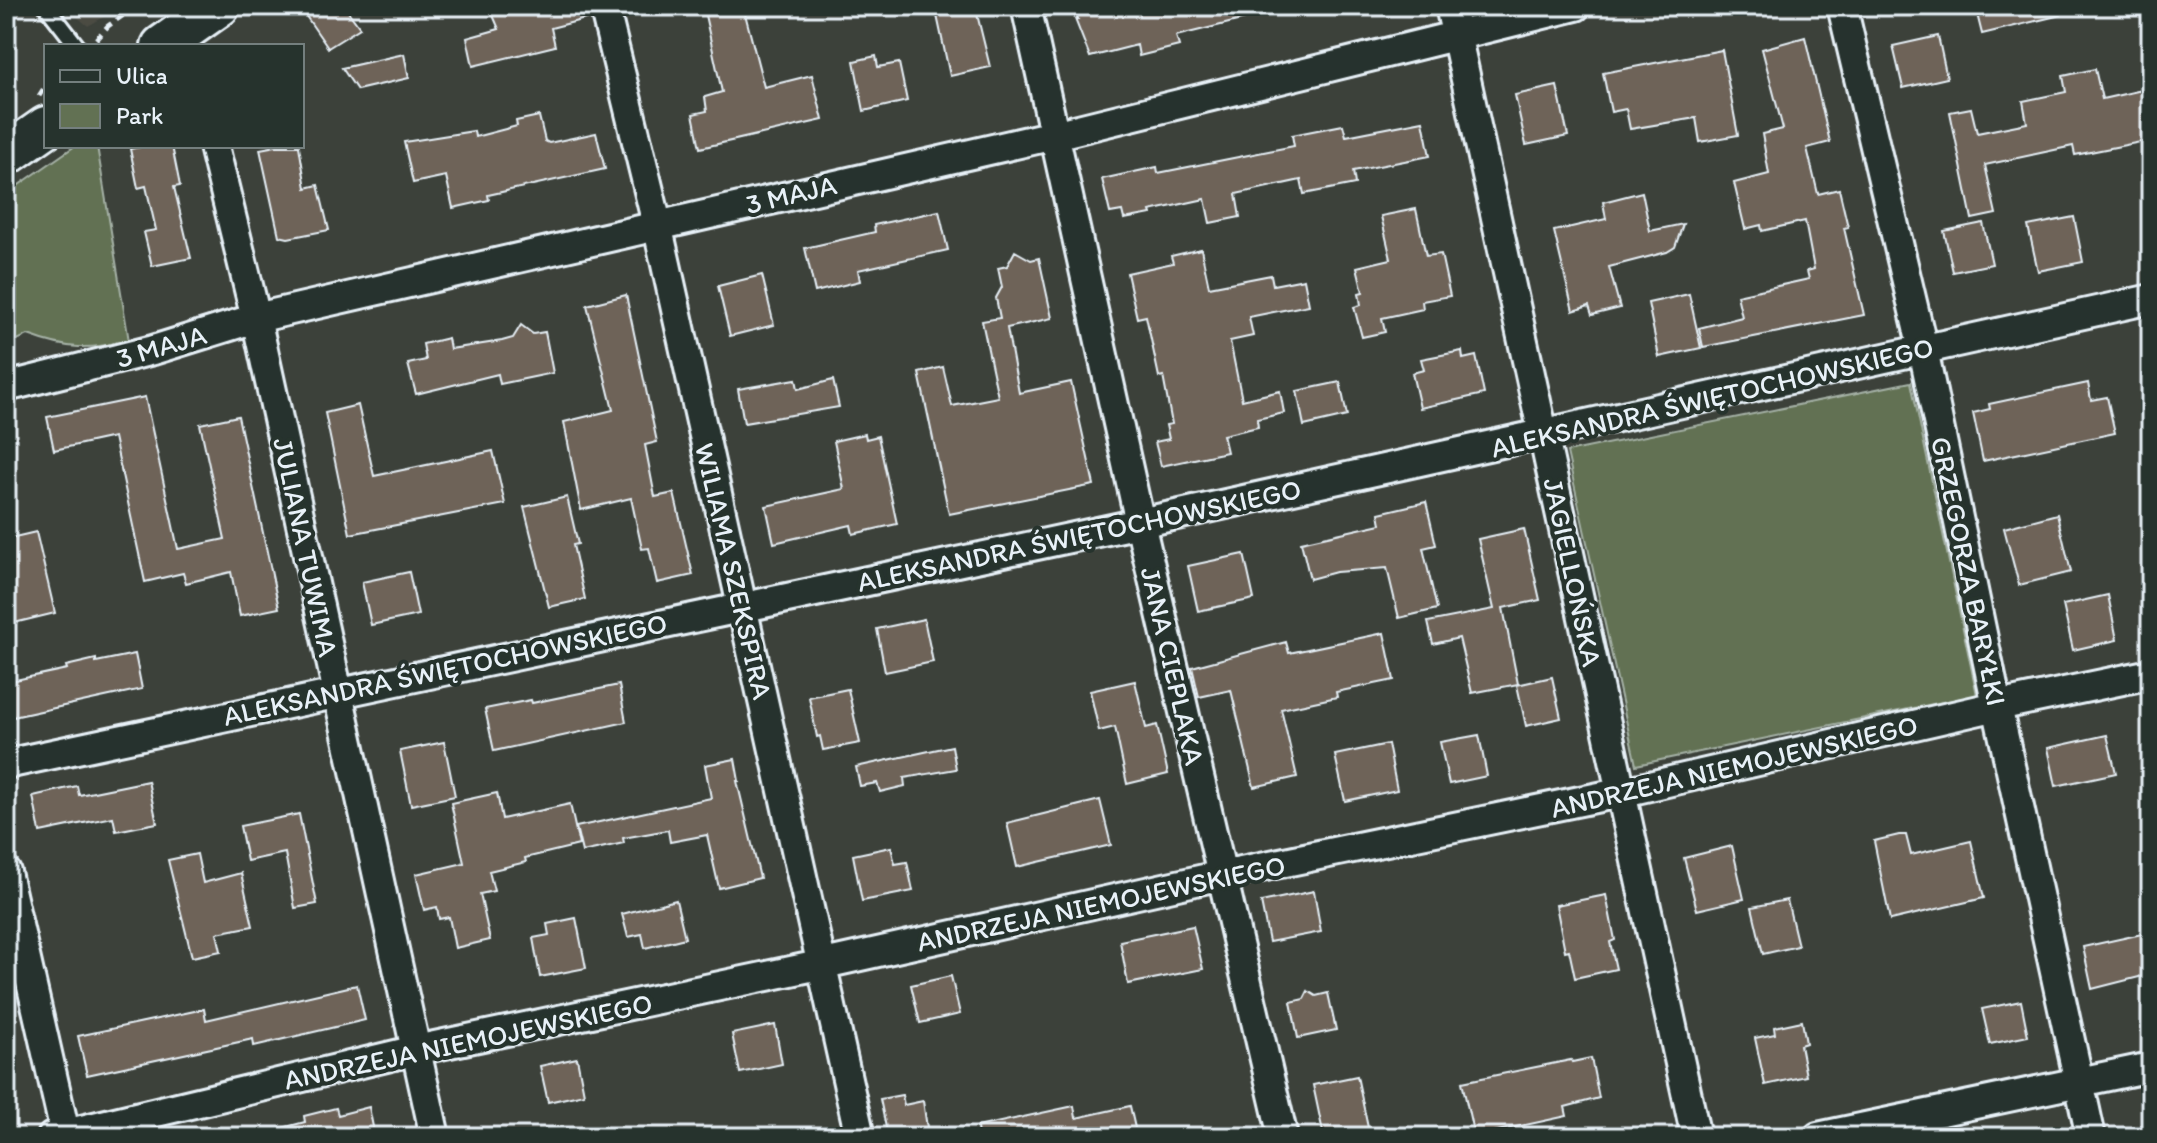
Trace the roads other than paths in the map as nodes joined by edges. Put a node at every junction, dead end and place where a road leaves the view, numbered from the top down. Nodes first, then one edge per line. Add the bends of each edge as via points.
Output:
1 (46, 6) edge
2 (219, 6) edge
3 (604, 6) edge
4 (1026, 6) edge
5 (1450, 6) edge
6 (1576, 6) edge
7 (1842, 6) edge
8 (1456, 34) junction
9 (179, 40) edge
10 (75, 44) edge
11 (44, 128) edge
12 (1054, 135) junction
13 (214, 148) edge
14 (6, 155) edge
15 (657, 224) junction
16 (2151, 299) edge
17 (256, 318) junction
18 (1923, 349) junction
19 (6, 387) edge
20 (1544, 435) junction
21 (1140, 523) junction
22 (741, 606) junction
23 (2151, 674) edge
24 (337, 692) junction
25 (1997, 706) junction
26 (6, 764) edge
27 (1619, 793) junction
28 (6, 872) edge
29 (1222, 875) junction
30 (824, 964) junction
31 (416, 1050) junction
32 (2151, 1067) edge
33 (2079, 1082) junction
34 (61, 1136) edge
35 (435, 1137) edge
36 (860, 1137) edge
37 (1283, 1137) edge
38 (1696, 1137) edge
39 (1818, 1137) edge
40 (2091, 1137) edge

1 - 10 lane
2 - 9 street
3 - 15 street, WILIAMA SZEKSPIRA
4 - 12 street, JANA CIEPLAKA
5 - 8 street, JAGIELLOŃSKA
6 - 8 street, 3 MAJA
7 - 18 street, GRZEGORZA BARYŁKI
8 - 12 street, 3 MAJA
8 - 20 street, JAGIELLOŃSKA
11 - 14 street
12 - 15 street, 3 MAJA
12 - 21 street, JANA CIEPLAKA
13 - 17 street, JULIANA TUWIMA
15 - 17 street, 3 MAJA
15 - 22 street, WILIAMA SZEKSPIRA
16 - 18 street, ALEKSANDRA ŚWIĘTOCHOWSKIEGO
17 - 19 street, 3 MAJA
17 - 24 street, JULIANA TUWIMA
18 - 20 street, ALEKSANDRA ŚWIĘTOCHOWSKIEGO
18 - 25 street, GRZEGORZA BARYŁKI
20 - 21 street, ALEKSANDRA ŚWIĘTOCHOWSKIEGO
20 - 27 street, JAGIELLOŃSKA
21 - 22 street, ALEKSANDRA ŚWIĘTOCHOWSKIEGO
21 - 29 street, JANA CIEPLAKA
22 - 24 street, ALEKSANDRA ŚWIĘTOCHOWSKIEGO
22 - 30 street, WILIAMA SZEKSPIRA
23 - 25 street, ANDRZEJA NIEMOJEWSKIEGO
24 - 26 street, ALEKSANDRA ŚWIĘTOCHOWSKIEGO
24 - 31 street, JULIANA TUWIMA
25 - 27 street, ANDRZEJA NIEMOJEWSKIEGO
25 - 33 street, GRZEGORZA BARYŁKI
27 - 29 street, ANDRZEJA NIEMOJEWSKIEGO
27 - 38 street, JAGIELLOŃSKA
28 - 34 street
29 - 30 street, ANDRZEJA NIEMOJEWSKIEGO
29 - 37 street, JANA CIEPLAKA
30 - 31 street, ANDRZEJA NIEMOJEWSKIEGO
30 - 36 street, WILIAMA SZEKSPIRA
31 - 34 street, ANDRZEJA NIEMOJEWSKIEGO
31 - 35 street, JULIANA TUWIMA
32 - 33 street
33 - 39 street
33 - 40 street, GRZEGORZA BARYŁKI

